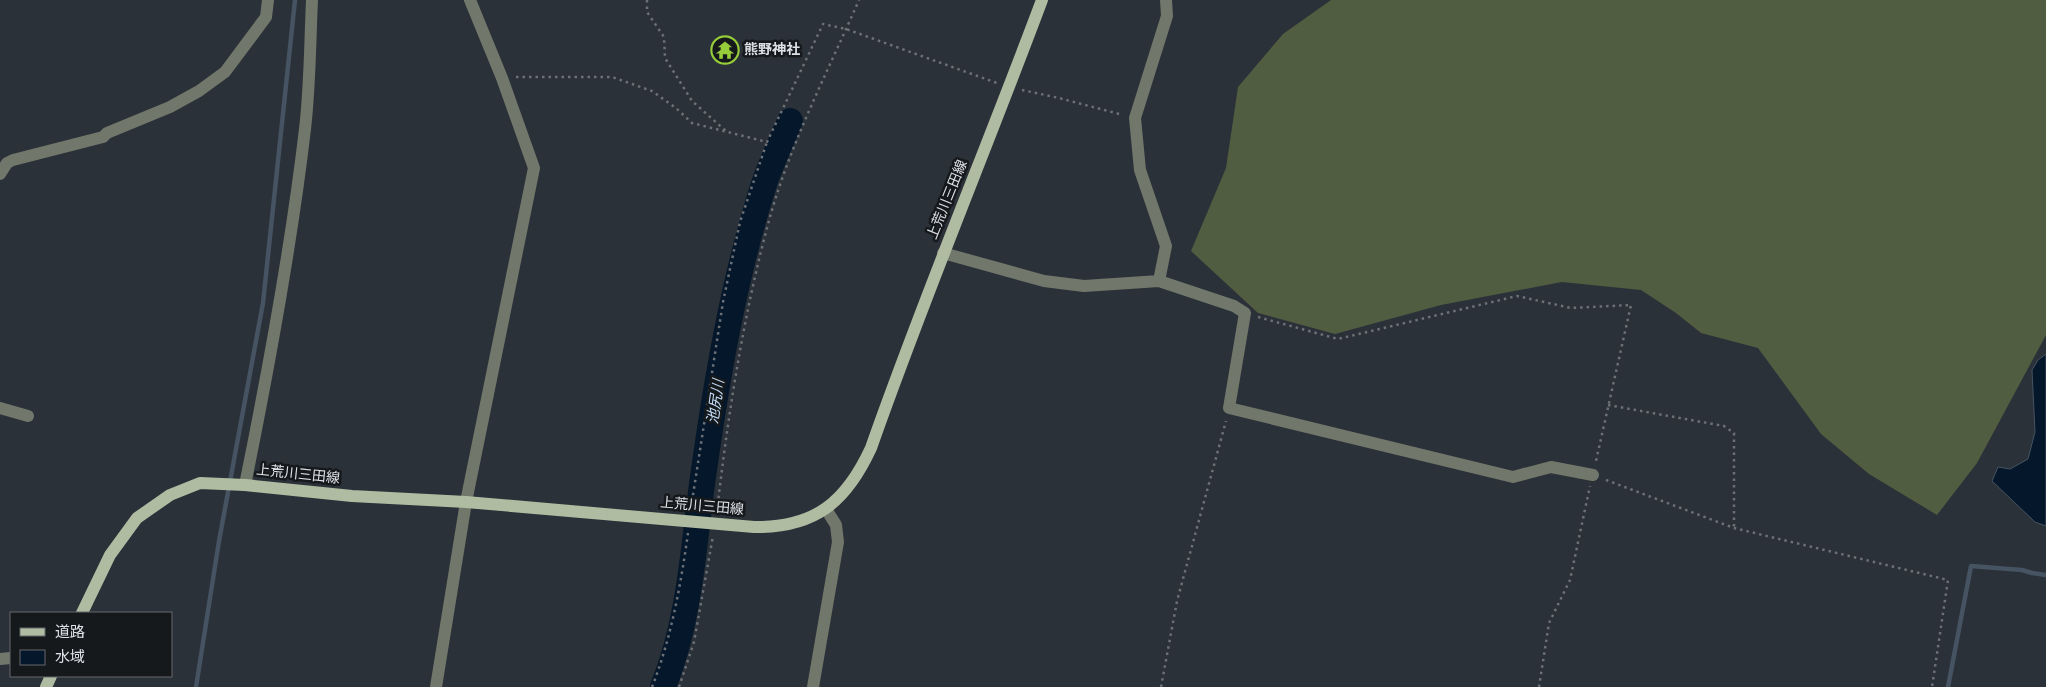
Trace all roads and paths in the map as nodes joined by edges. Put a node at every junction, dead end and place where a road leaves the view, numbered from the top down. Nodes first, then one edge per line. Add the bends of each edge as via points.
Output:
1 (268, 0) edge
2 (312, 0) edge
3 (470, 0) edge
4 (647, 0) edge
5 (859, 0) edge
6 (1042, 0) edge
7 (1166, 0) edge
8 (846, 30) junction
9 (502, 78) junction
10 (1009, 87) junction
11 (1134, 118) junction
12 (727, 132) junction
13 (767, 142) junction
14 (0, 174) edge
15 (943, 253) junction
16 (1159, 281) junction
17 (1245, 313) junction
18 (1608, 404) junction
19 (0, 408) edge
20 (1229, 408) junction
21 (28, 416) dead end
22 (1593, 475) junction
23 (245, 485) junction
24 (466, 502) junction
25 (826, 509) junction
26 (689, 520) junction
27 (715, 523) junction
28 (1734, 528) junction
29 (82, 612) edge
30 (436, 687) edge
31 (652, 687) edge
32 (679, 687) edge
33 (813, 687) edge
34 (1161, 687) edge
35 (1539, 687) edge
36 (1932, 687) edge

1 - 14 street via 266,17 225,72 199,91 103,137 13,160
2 - 23 street via 305,127 290,240
3 - 9 street
4 - 12 path via 647,12 664,37 665,58 692,101
5 - 8 path
6 - 10 main road, 上荒川三田線
7 - 11 street via 1168,16
8 - 10 path
8 - 13 path via 824,24
8 - 27 path via 799,136 771,216 749,306
9 - 12 path via 612,77 652,91 692,123
9 - 24 street via 534,168
10 - 11 path
10 - 15 main road, 上荒川三田線
11 - 16 street via 1140,170 1166,246
12 - 13 path
13 - 26 path via 740,222 723,302
15 - 16 street via 1044,281 1084,286
15 - 25 main road, 上荒川三田線 via 871,448 859,472
16 - 17 street via 1234,306
17 - 18 path via 1338,339 1517,296 1571,308 1631,306
17 - 20 street
18 - 22 path
18 - 28 path via 1724,426 1734,433
19 - 21 street
20 - 22 street via 1513,478 1551,467
20 - 34 path via 1177,601
22 - 28 path
22 - 35 path via 1570,580 1549,623
23 - 24 main road, 上荒川三田線 via 352,496
23 - 29 main road, 上荒川三田線 via 200,483 170,495 137,518 110,554
24 - 26 main road, 上荒川三田線
24 - 30 street
25 - 27 main road, 上荒川三田線 via 802,521 776,527
25 - 33 street via 836,525 838,542
26 - 27 main road, 上荒川三田線
26 - 31 path via 682,576
27 - 32 path via 694,642
28 - 36 path via 1948,580

